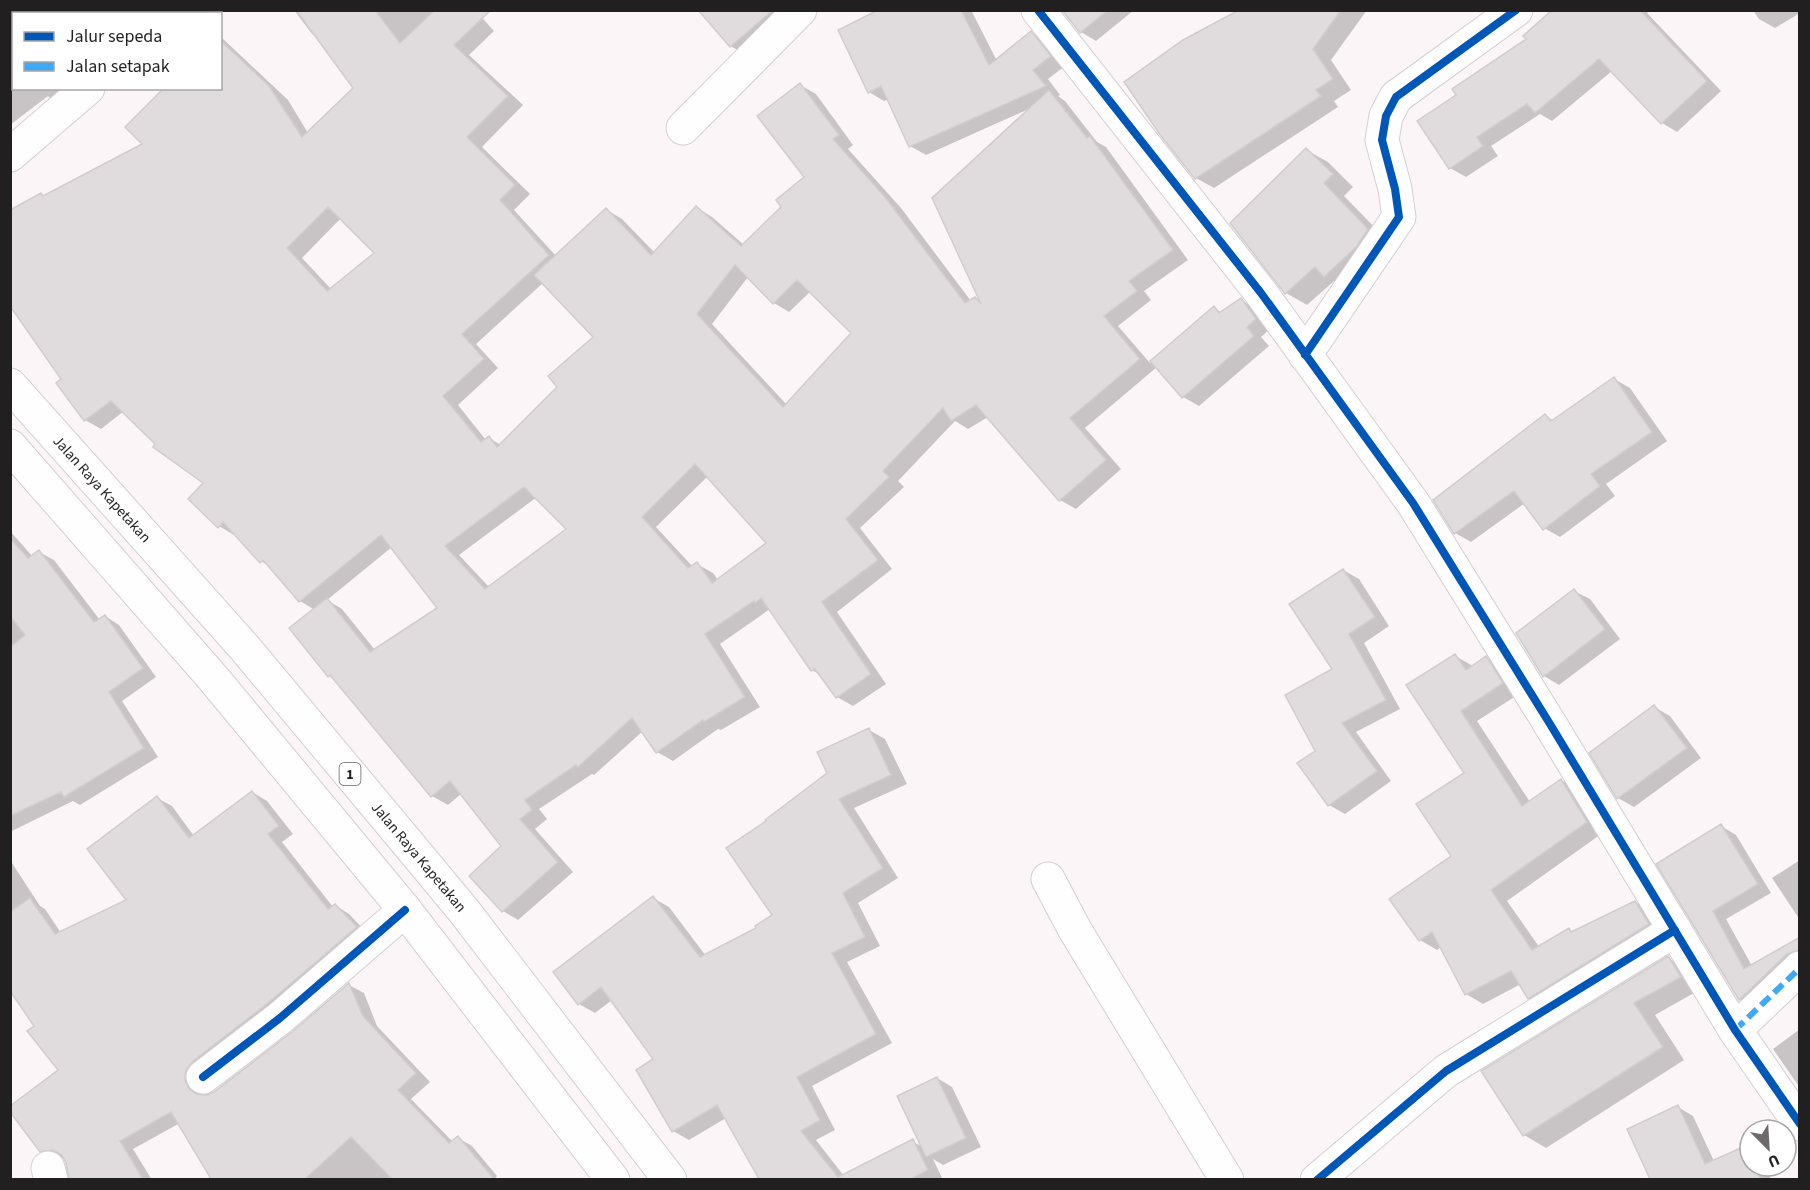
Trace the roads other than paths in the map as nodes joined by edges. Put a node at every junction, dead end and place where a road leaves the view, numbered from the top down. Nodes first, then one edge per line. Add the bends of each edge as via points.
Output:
1 (800, 10) edge
2 (1038, 10) edge
3 (1515, 10) edge
4 (86, 90) edge
5 (683, 128) dead end
6 (10, 155) edge
7 (1305, 355) junction
8 (10, 386) edge
9 (10, 446) edge
10 (244, 647) junction
11 (213, 678) junction
12 (420, 858) junction
13 (1048, 879) dead end
14 (396, 900) junction
15 (1675, 930) junction
16 (1800, 968) edge
17 (1735, 1030) junction
18 (203, 1077) dead end
19 (1800, 1124) edge
20 (613, 1179) edge
21 (670, 1179) edge
22 (1227, 1179) edge
23 (1317, 1179) edge

1 - 5 main road
2 - 7 main road via 1261,293
3 - 7 main road via 1396,97 1386,116 1382,140 1399,217
4 - 6 main road
7 - 15 main road via 1413,503
8 - 10 main road, Jalan Raya Kapetakan / 1
9 - 11 main road
10 - 11 main road
10 - 12 main road, Jalan Raya Kapetakan / 1
11 - 14 main road
12 - 14 main road
12 - 21 main road, Jalan Raya Kapetakan / 1
13 - 22 main road
14 - 18 main road via 280,1018
14 - 20 main road
15 - 17 main road
15 - 23 main road via 1446,1071
16 - 17 main road
17 - 19 main road

